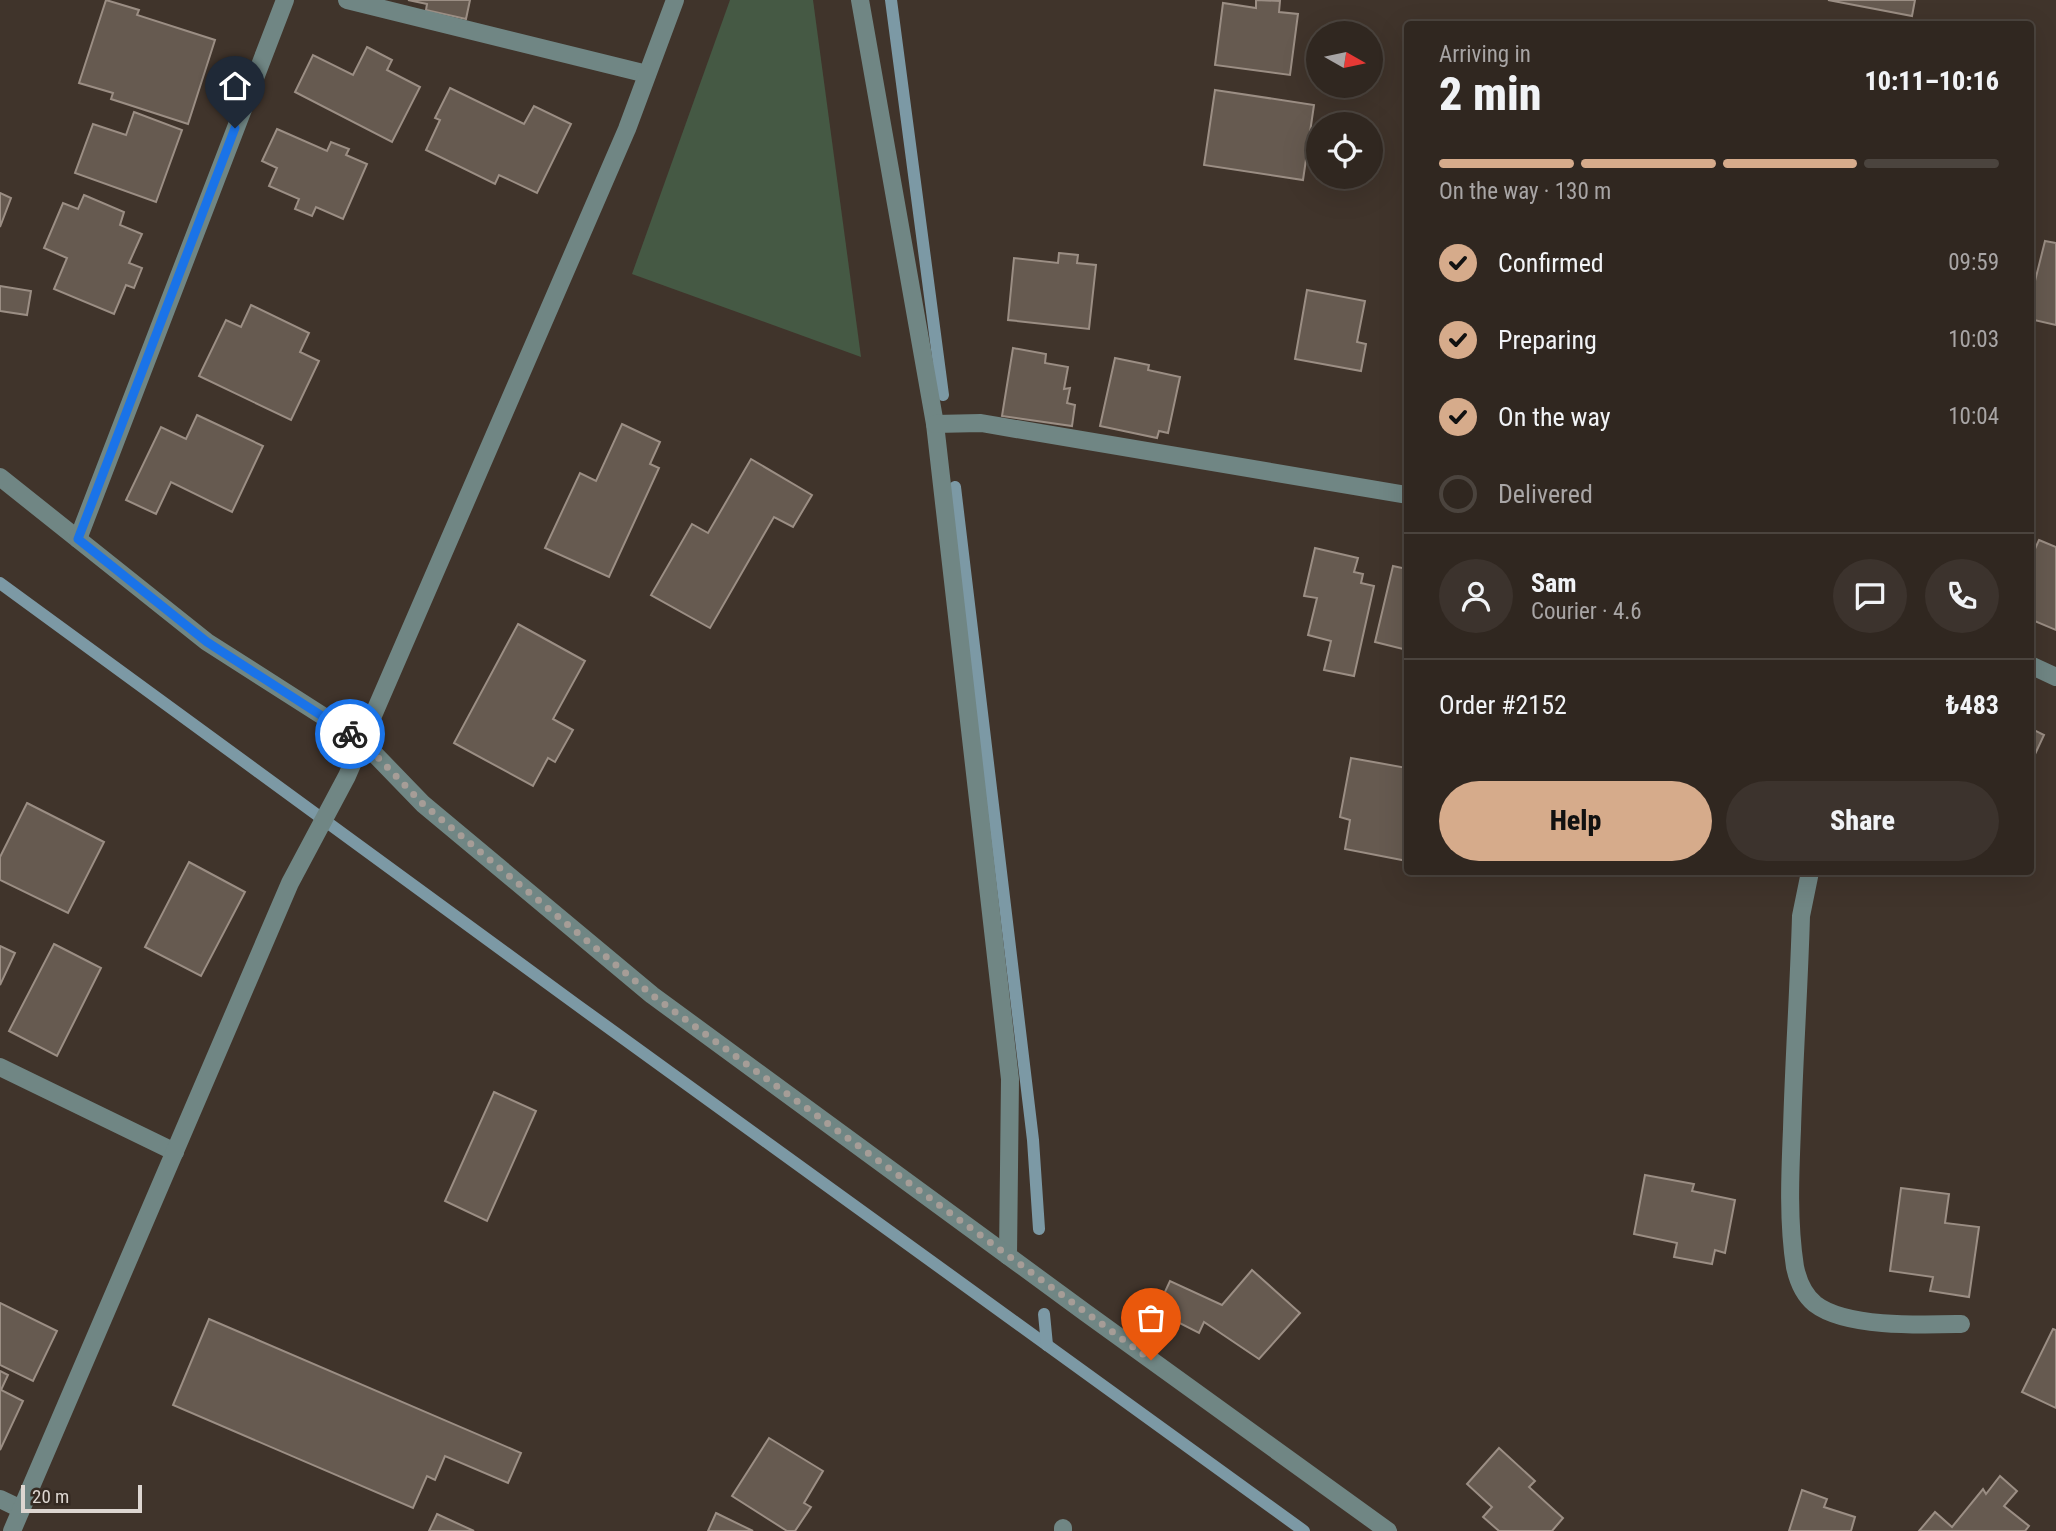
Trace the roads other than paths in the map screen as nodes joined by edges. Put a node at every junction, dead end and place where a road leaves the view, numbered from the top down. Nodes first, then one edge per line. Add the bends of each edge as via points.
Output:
1 (285, 0) edge
2 (347, 0) edge
3 (675, 0) edge
4 (860, 0) edge
5 (647, 74) junction
6 (935, 424) junction
7 (0, 477) edge
8 (1404, 494) edge
9 (78, 539) junction
10 (2034, 667) edge
11 (2056, 677) edge
12 (362, 741) junction
13 (1809, 875) edge
14 (0, 1067) edge
15 (175, 1152) junction
16 (1008, 1256) junction
17 (1961, 1324) dead end
18 (0, 1499) edge
19 (21, 1509) junction
20 (12, 1531) edge
21 (1388, 1531) edge

1 - 9 street
2 - 5 street
3 - 5 street
4 - 6 street
5 - 12 street via 627,130
6 - 8 street via 981,423
6 - 16 street via 1010,1079
7 - 9 street
9 - 12 street via 207,642
10 - 11 street
12 - 15 street via 290,883
12 - 16 street via 423,804 652,995
13 - 17 street via 1801,916 1789,1200 1800,1284 1823,1309 1858,1320
14 - 15 street
15 - 19 street
16 - 21 street
18 - 19 street
19 - 20 street

